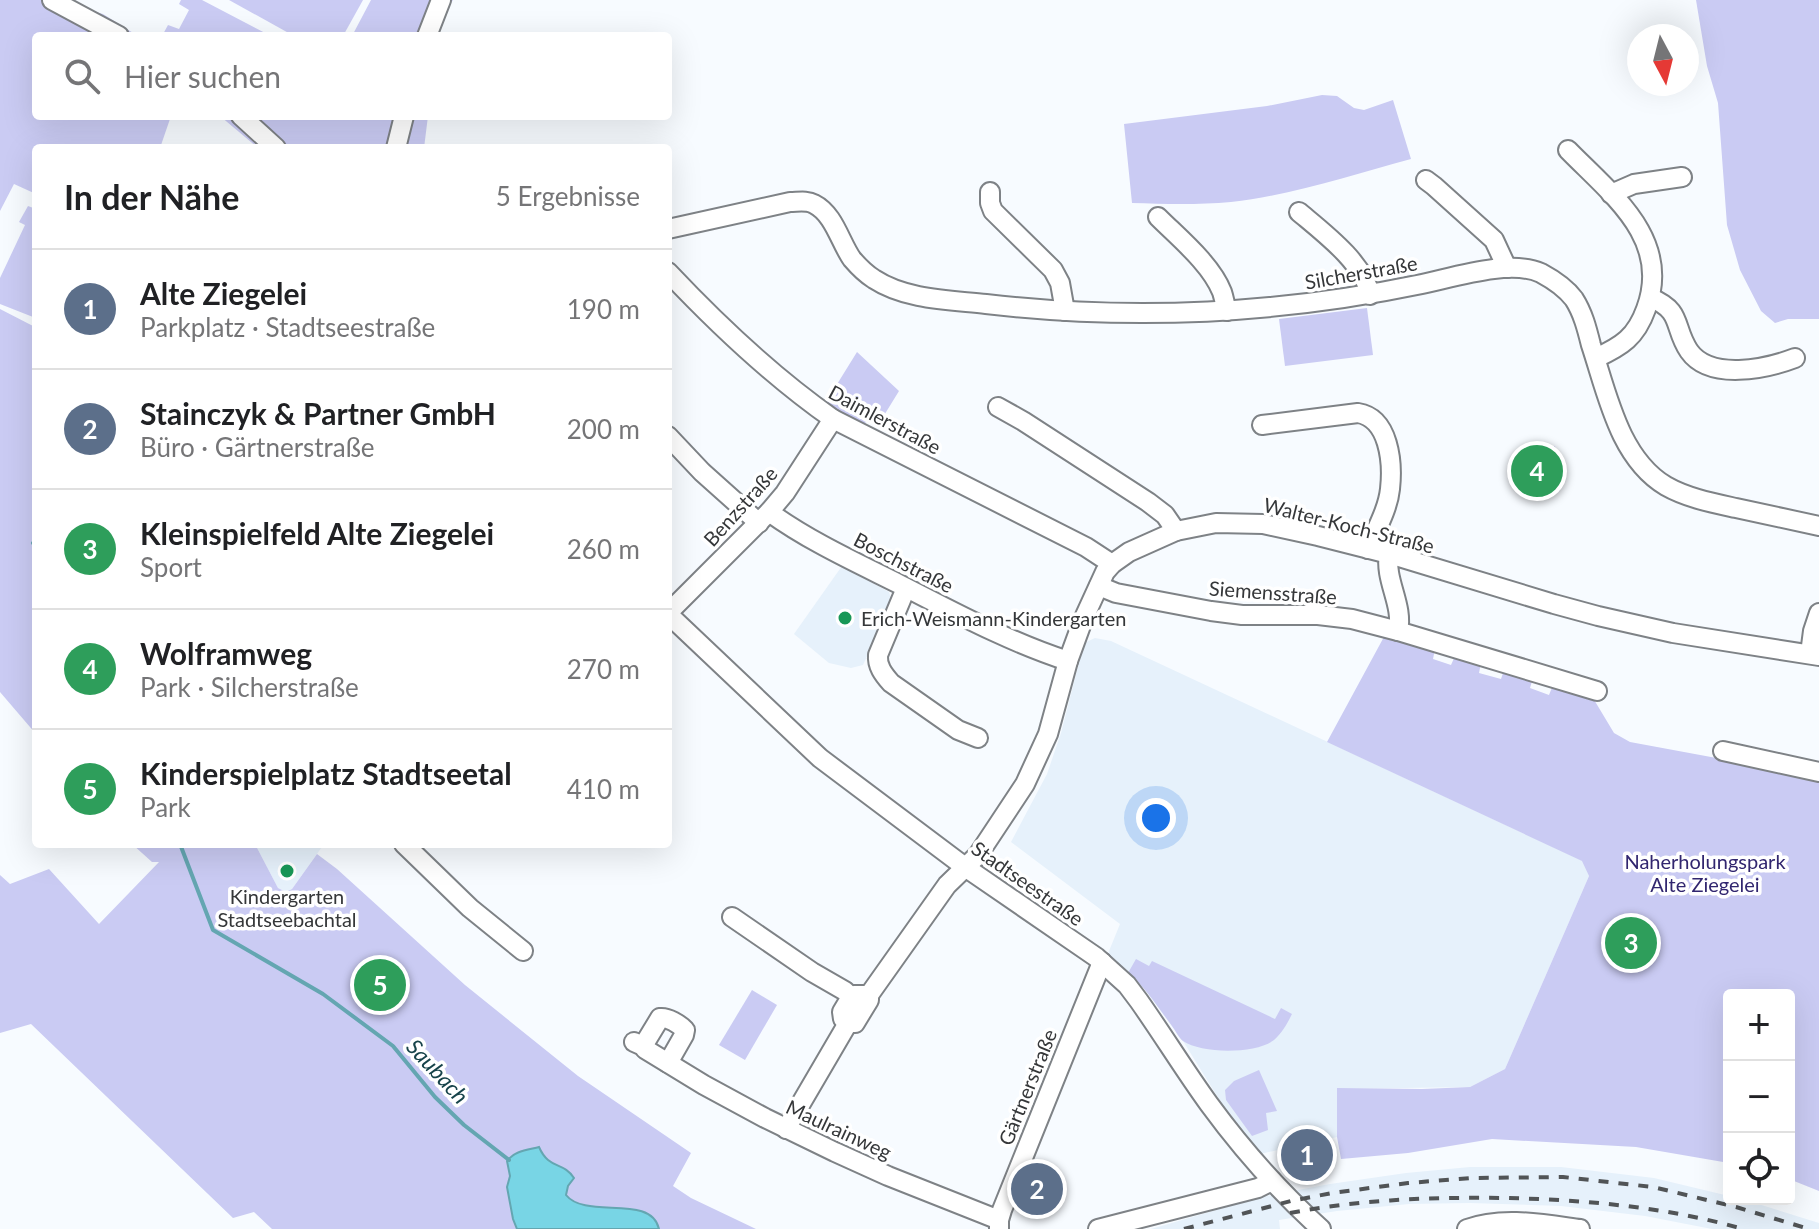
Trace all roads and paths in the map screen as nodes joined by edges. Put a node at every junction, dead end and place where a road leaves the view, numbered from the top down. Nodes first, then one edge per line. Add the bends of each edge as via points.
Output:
1 (52, 0) edge
2 (441, 0) edge
3 (112, 32) edge
4 (429, 32) edge
5 (245, 120) edge
6 (403, 120) edge
7 (272, 144) edge
8 (397, 144) edge
9 (1568, 150) dead end
10 (1682, 177) dead end
11 (1426, 180) dead end
12 (990, 192) dead end
13 (1611, 194) junction
14 (1299, 212) dead end
15 (1158, 217) dead end
16 (672, 228) edge
17 (1507, 268) junction
18 (672, 276) edge
19 (1370, 295) junction
20 (1651, 298) junction
21 (1065, 311) junction
22 (1227, 311) junction
23 (1596, 358) junction
24 (1795, 358) dead end
25 (998, 407) dead end
26 (833, 419) junction
27 (1262, 425) dead end
28 (672, 440) edge
29 (764, 518) junction
30 (1819, 526) edge
31 (1176, 531) junction
32 (1368, 549) junction
33 (1389, 554) junction
34 (1112, 564) junction
35 (1099, 586) junction
36 (906, 588) junction
37 (672, 610) edge
38 (1819, 613) edge
39 (672, 618) edge
40 (1398, 631) junction
41 (1814, 655) edge
42 (1068, 661) junction
43 (1597, 691) dead end
44 (978, 738) dead end
45 (1723, 751) dead end
46 (1819, 772) edge
47 (408, 848) edge
48 (965, 867) junction
49 (732, 917) dead end
50 (523, 951) dead end
51 (1102, 962) junction
52 (860, 996) junction
53 (668, 1063) junction
54 (786, 1129) junction
55 (1272, 1181) junction
56 (999, 1225) edge
57 (1098, 1229) edge
58 (1321, 1229) edge
59 (1467, 1229) edge
60 (1580, 1229) edge

1 - 3 street
2 - 4 street
5 - 7 street
6 - 8 street
9 - 13 street
10 - 13 street via 1634,184
11 - 17 street via 1494,240
12 - 21 street via 993,211 1053,270
13 - 20 street via 1651,252
14 - 19 street via 1362,272
15 - 22 street via 1215,278
16 - 21 street, Silcherstraße via 805,201 824,213 853,259 876,281 930,298
17 - 19 street, Silcherstraße
17 - 23 street, Silcherstraße via 1537,272 1573,297
18 - 26 street, Daimlerstraße via 764,364
19 - 22 street, Silcherstraße
20 - 23 street via 1627,341
20 - 24 street via 1669,309 1688,349 1706,365 1733,370
21 - 22 street, Silcherstraße
23 - 30 street, Silcherstraße via 1629,449 1653,477 1706,502
25 - 31 street via 1148,502
26 - 29 street, Benzstraße
26 - 34 street, Daimlerstraße
27 - 32 street via 1358,413 1377,422 1387,445 1390,488
28 - 29 street, Boschstraße via 702,472
29 - 36 street, Boschstraße
29 - 37 street, Benzstraße
31 - 32 street, Walter-Koch-Straße via 1216,523 1263,524
31 - 34 street, Walter-Koch-Straße
32 - 33 street, Walter-Koch-Straße
33 - 40 street
33 - 41 street, Walter-Koch-Straße via 1598,616
34 - 35 street, Walter-Koch-Straße
35 - 40 street, Siemensstraße via 1211,611 1318,615
35 - 42 street, Walter-Koch-Straße
36 - 42 street, Boschstraße
36 - 44 street via 878,655 882,673 958,730
38 - 41 street
39 - 48 street, Stadtseestraße via 820,758
40 - 43 street, Siemensstraße
42 - 48 street, Walter-Koch-Straße via 1034,768 999,826
45 - 46 street
47 - 50 street
48 - 51 street, Stadtseestraße
48 - 52 street, Walter-Koch-Straße
49 - 52 street via 812,972
51 - 55 street, Stadtseestraße via 1127,985 1209,1103
51 - 56 street, Gärtnerstraße
52 - 54 street via 842,1012 848,1023
53 - 53 street, Maulrainweg via 639,1044 664,1017 685,1030
53 - 54 street, Maulrainweg
54 - 56 street, Maulrainweg
55 - 57 street
55 - 58 street, Stadtseestraße
59 - 60 street via 1504,1222

